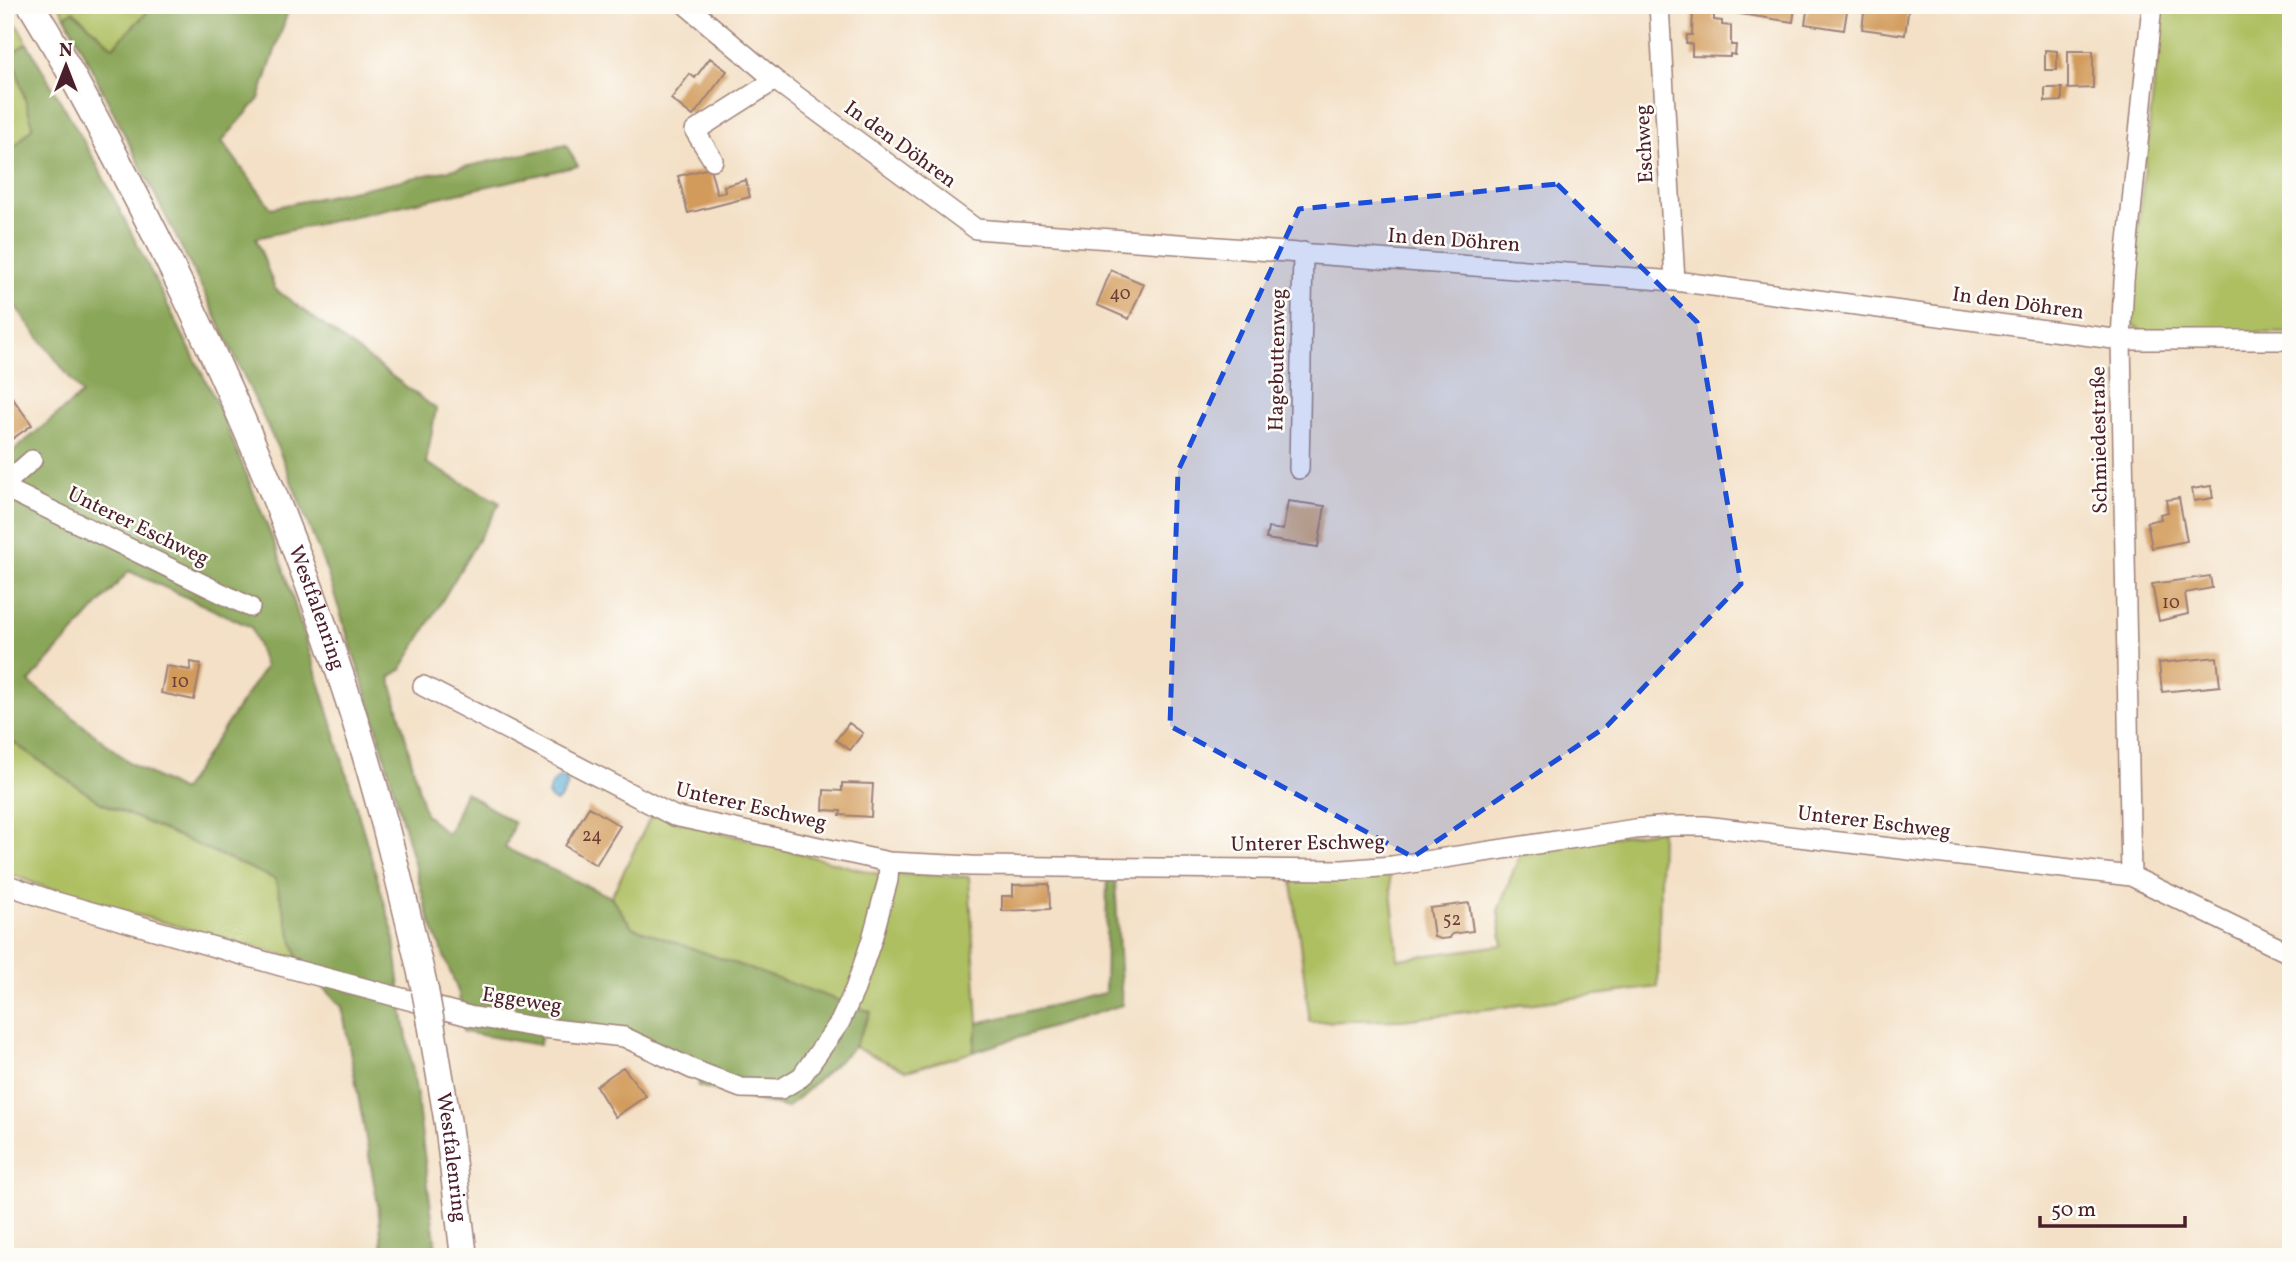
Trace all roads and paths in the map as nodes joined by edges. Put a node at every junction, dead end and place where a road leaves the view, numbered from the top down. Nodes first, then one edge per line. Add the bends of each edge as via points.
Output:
1 (32, 5) edge
2 (686, 5) edge
3 (1659, 5) edge
4 (2152, 5) edge
5 (775, 80) junction
6 (712, 160) dead end
7 (1303, 252) junction
8 (1675, 281) junction
9 (2121, 340) junction
10 (2291, 340) edge
11 (32, 460) dead end
12 (1299, 469) dead end
13 (5, 486) edge
14 (250, 607) dead end
15 (423, 686) dead end
16 (889, 862) junction
17 (2131, 876) junction
18 (5, 884) edge
19 (2291, 954) edge
20 (464, 1257) edge

1 - 20 main road, Westfalenring, bridge via 190,303 287,527 342,681 425,990
2 - 5 street, In den Döhren
3 - 8 street, Eschweg
4 - 9 street, Schmiedestraße
5 - 6 street via 695,131
5 - 7 street, In den Döhren via 976,229
7 - 8 street, In den Döhren
7 - 12 street, Hagebuttenweg
8 - 9 street, In den Döhren
9 - 10 street, In den Döhren
9 - 17 street, Schmiedestraße
11 - 13 street
13 - 14 street, Unterer Eschweg
15 - 16 street, Unterer Eschweg via 674,816
16 - 17 street, Unterer Eschweg via 1343,870 1635,828 1704,826
16 - 18 street, Eggeweg via 872,939 840,1022 801,1077 781,1089 741,1088 624,1037 470,1016 52,901
17 - 19 street, Unterer Eschweg

